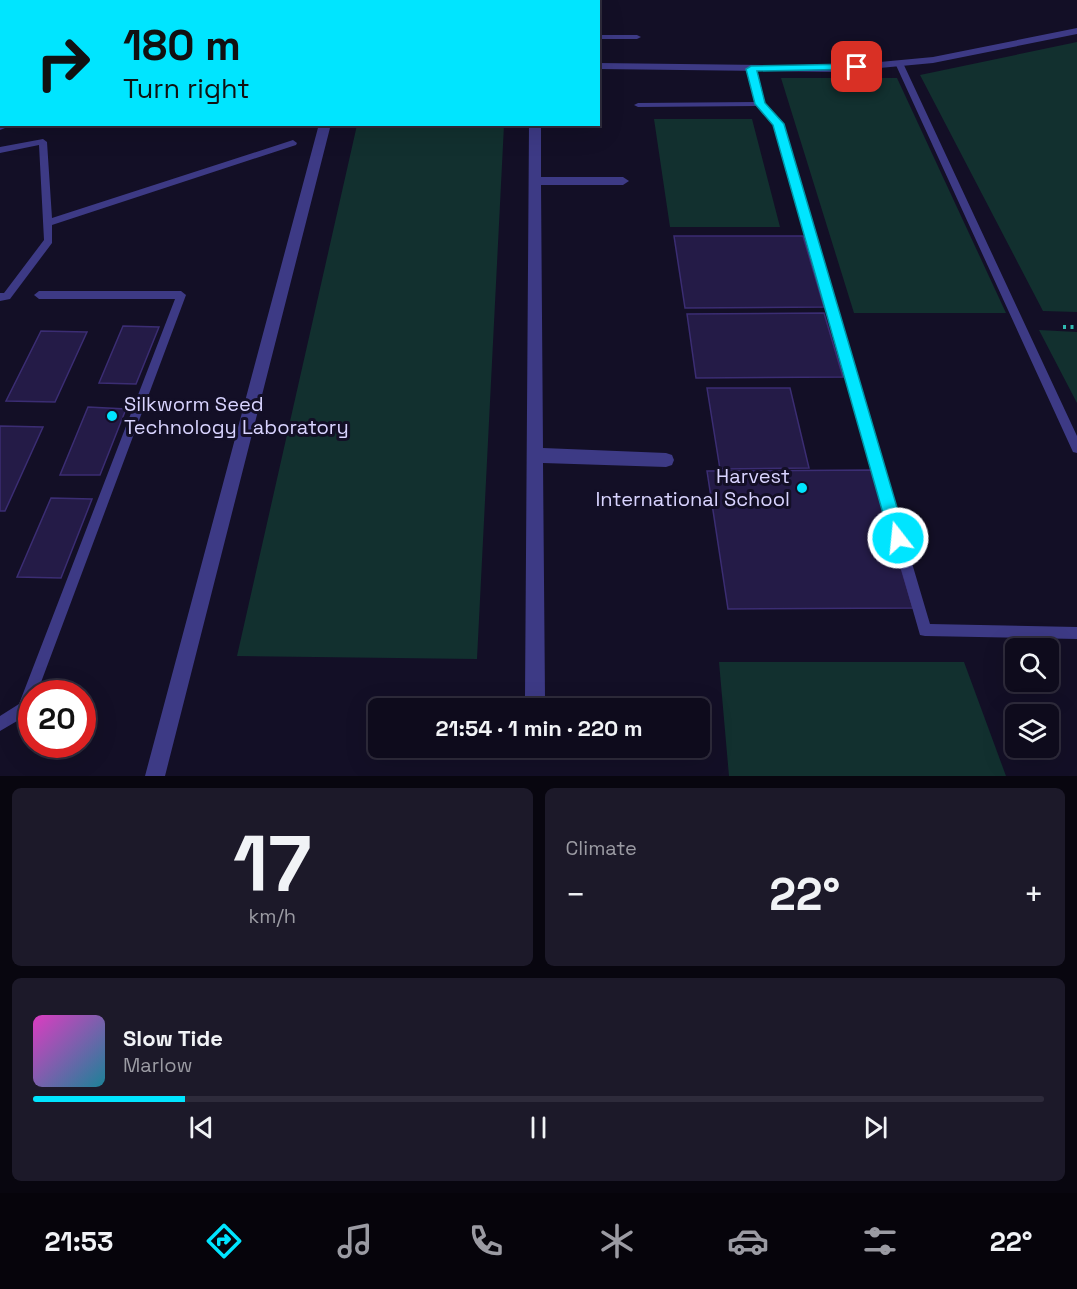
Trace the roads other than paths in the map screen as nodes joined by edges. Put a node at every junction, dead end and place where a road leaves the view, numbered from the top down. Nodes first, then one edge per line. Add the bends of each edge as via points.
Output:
1 (1077, 31) edge
2 (637, 37) dead end
3 (600, 38) edge
4 (899, 63) junction
5 (600, 66) edge
6 (751, 69) junction
7 (760, 104) junction
8 (638, 105) dead end
9 (324, 126) edge
10 (535, 126) edge
11 (293, 143) dead end
12 (0, 150) edge
13 (536, 181) junction
14 (623, 181) dead end
15 (48, 223) junction
16 (39, 295) dead end
17 (4, 297) edge
18 (0, 308) edge
19 (1077, 448) edge
20 (535, 455) junction
21 (666, 460) dead end
22 (1077, 633) edge
23 (535, 697) dead end
24 (0, 724) edge
25 (154, 776) edge

1 - 4 street via 988,51
2 - 3 lane
4 - 6 street via 837,69
4 - 19 lane
5 - 6 street
6 - 7 lane
7 - 8 lane
7 - 22 lane via 778,124 925,630
9 - 25 street
10 - 13 street
11 - 15 lane
12 - 15 lane via 43,142
13 - 14 street
13 - 20 street
15 - 17 lane via 49,241
16 - 24 lane via 181,296 24,710
17 - 18 lane
20 - 21 street
20 - 23 street

